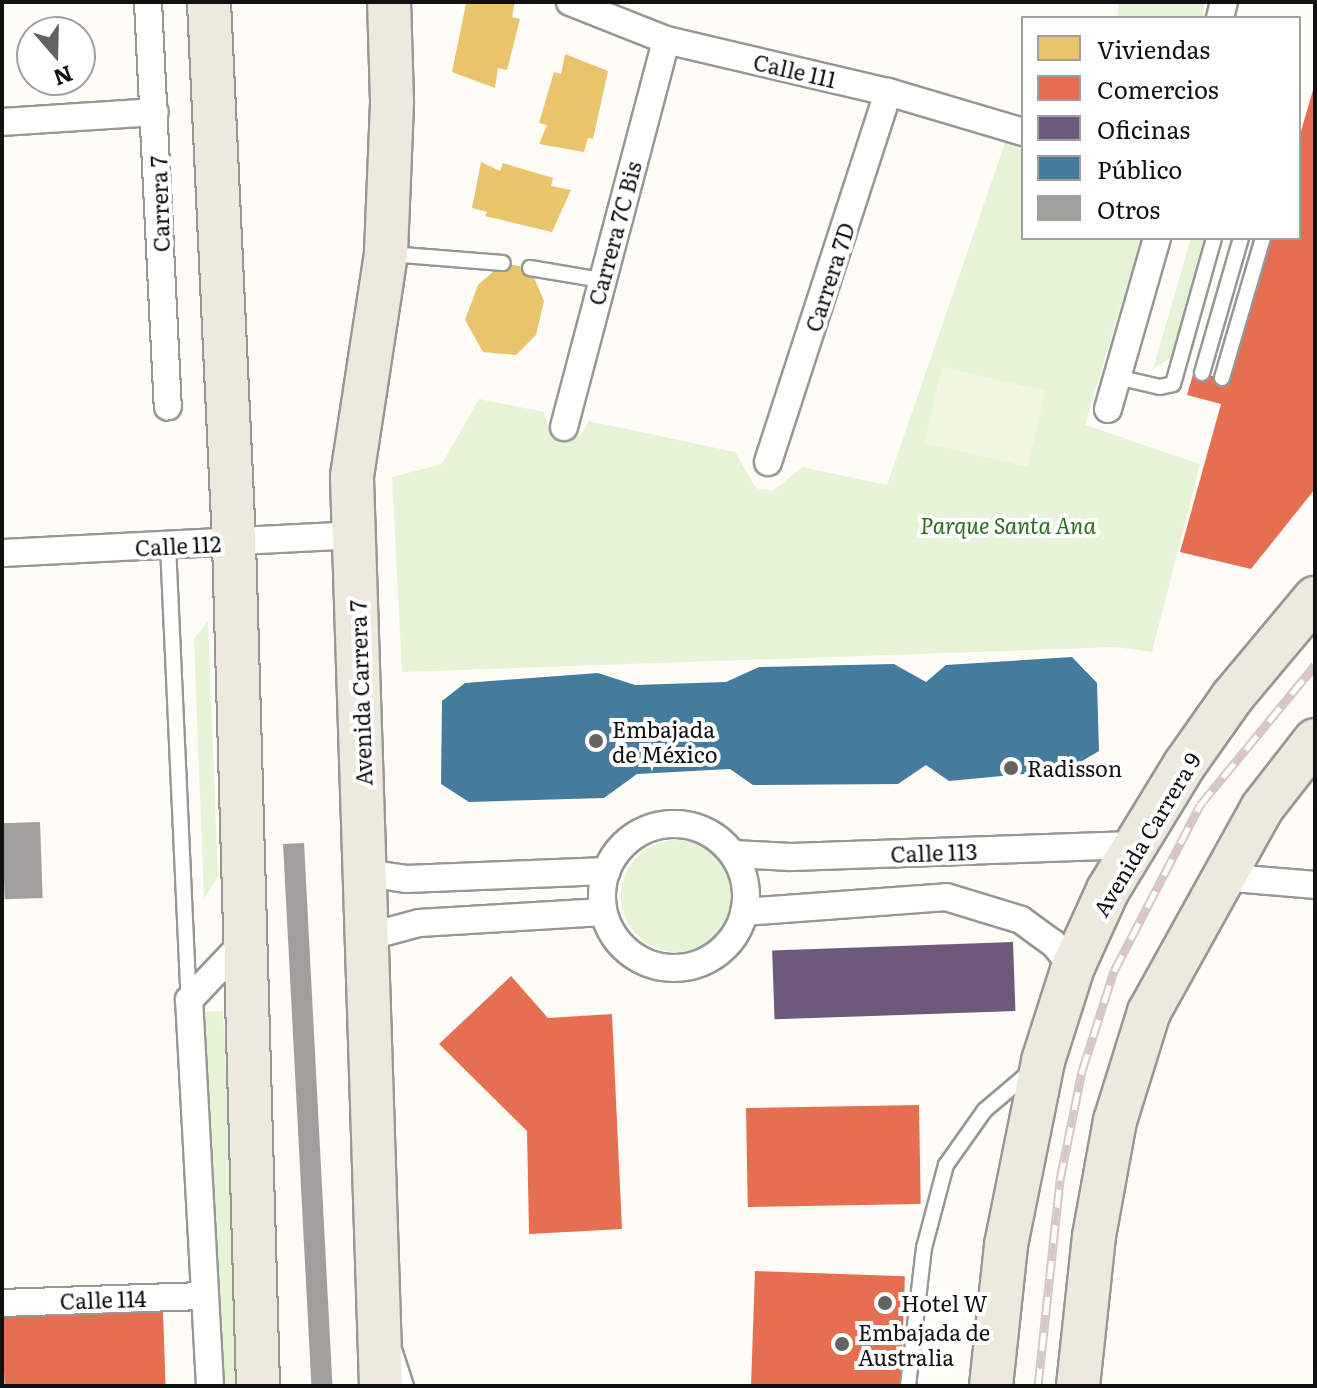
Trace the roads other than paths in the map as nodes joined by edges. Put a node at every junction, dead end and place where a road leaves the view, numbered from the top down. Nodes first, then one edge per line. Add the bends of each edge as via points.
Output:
1 (148, 2) edge
2 (209, 2) edge
3 (389, 2) edge
4 (570, 2) edge
5 (666, 40) junction
6 (888, 92) junction
7 (155, 112) junction
8 (2, 122) edge
9 (1021, 131) edge
10 (1156, 240) edge
11 (1213, 240) edge
12 (1240, 240) edge
13 (1262, 240) edge
14 (386, 253) junction
15 (503, 263) dead end
16 (530, 268) dead end
17 (602, 280) junction
18 (1202, 373) dead end
19 (1117, 377) junction
20 (1222, 378) dead end
21 (168, 407) dead end
22 (1108, 409) dead end
23 (564, 427) dead end
24 (768, 462) dead end
25 (355, 535) junction
26 (234, 542) junction
27 (168, 545) junction
28 (2, 553) edge
29 (1315, 598) edge
30 (1315, 740) edge
31 (1134, 845) junction
32 (733, 854) junction
33 (607, 871) junction
34 (366, 873) junction
35 (1220, 877) junction
36 (1315, 885) edge
37 (603, 912) junction
38 (744, 912) junction
39 (367, 937) junction
40 (243, 943) junction
41 (1073, 967) junction
42 (189, 1000) junction
43 (1043, 1061) junction
44 (204, 1296) junction
45 (379, 1301) junction
46 (2, 1303) edge
47 (210, 1386) edge
48 (258, 1386) edge
49 (381, 1386) edge
50 (406, 1386) edge
51 (908, 1386) edge
52 (991, 1386) edge
53 (1078, 1386) edge

1 - 7 street, Carrera 7
2 - 26 main road
3 - 14 main road, Avenida Carrera 7 via 392,101
4 - 5 street, Calle 111 via 604,20
5 - 6 street, Calle 111
5 - 17 street, Carrera 7C Bis
6 - 9 street, Calle 111
6 - 24 street, Carrera 7D
7 - 8 street
7 - 21 street, Carrera 7
10 - 19 street
11 - 19 lane via 1173,384 1164,388
12 - 18 lane
13 - 20 lane
14 - 15 lane
14 - 25 main road, Avenida Carrera 7 via 352,476
16 - 17 lane
17 - 23 street, Carrera 7C Bis
19 - 22 street
25 - 26 street, Calle 112
25 - 34 main road, Avenida Carrera 7
26 - 27 street, Calle 112
26 - 40 main road
27 - 28 street, Calle 112
27 - 42 lane
29 - 31 main road, Avenida Carrera 9 via 1233,696
30 - 35 main road via 1262,808
31 - 32 street, Calle 113 via 791,857
31 - 41 main road, Avenida Carrera 9
32 - 33 street via 701,830 662,826 629,841
32 - 38 street via 744,882
33 - 34 street via 406,879
33 - 37 street
34 - 39 main road, Avenida Carrera 7
35 - 36 street
35 - 53 main road via 1149,1012 1115,1121 1094,1236
37 - 38 street via 626,951 666,968 687,967 724,948
37 - 39 street via 419,923
38 - 41 street, Calle 113 via 946,897 1021,920 1053,943
39 - 45 main road, Avenida Carrera 7
40 - 42 street
40 - 48 main road
41 - 43 main road, Avenida Carrera 9
42 - 44 street
43 - 51 lane via 985,1110 946,1165 924,1248
43 - 52 main road, Avenida Carrera 9 via 1006,1245
44 - 46 street, Calle 114
44 - 47 street
45 - 49 main road, Avenida Carrera 7
45 - 50 lane

